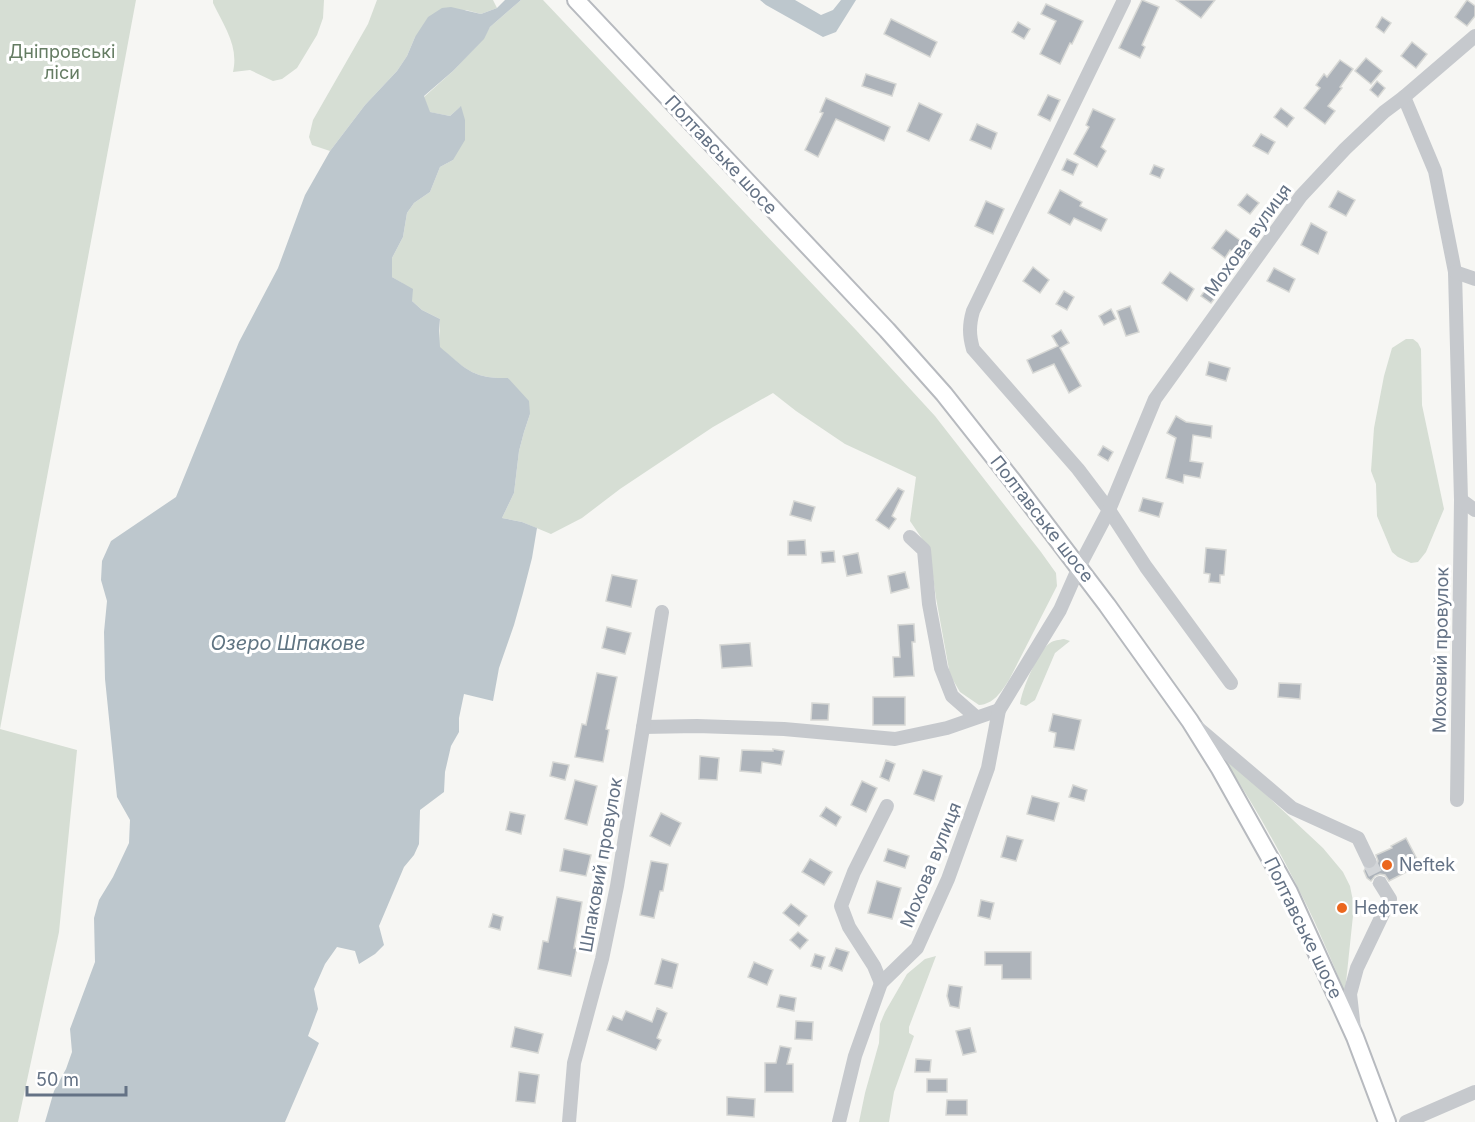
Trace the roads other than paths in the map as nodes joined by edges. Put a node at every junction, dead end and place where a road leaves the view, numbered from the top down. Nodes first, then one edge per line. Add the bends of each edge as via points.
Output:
1 (576, 0) edge
2 (1124, 0) edge
3 (1475, 36) edge
4 (1404, 96) junction
5 (1455, 272) junction
6 (1475, 279) edge
7 (1461, 500) junction
8 (1109, 510) junction
9 (1475, 510) edge
10 (910, 537) dead end
11 (1079, 567) junction
12 (662, 612) dead end
13 (1231, 683) dead end
14 (999, 710) junction
15 (976, 717) junction
16 (1190, 721) junction
17 (643, 727) junction
18 (1457, 800) dead end
19 (886, 806) dead end
20 (1369, 861) tunnel mouth
21 (1380, 883) tunnel mouth
22 (881, 983) junction
23 (1355, 1037) junction
24 (1475, 1092) edge
25 (569, 1122) edge
26 (839, 1122) edge
27 (1387, 1122) edge
28 (1406, 1122) edge

1 - 11 main road, Полтавське шосе via 944,394
2 - 8 street via 969,323 973,349
3 - 4 street, Мохова вулиця
4 - 5 street, Моховий провулок via 1435,171
4 - 8 street, Мохова вулиця via 1301,196 1155,399
5 - 6 street
5 - 7 street, Моховий провулок
7 - 9 street
7 - 18 street, Моховий провулок
8 - 11 street, Мохова вулиця
8 - 13 street
10 - 15 street via 924,550 941,668 952,696
11 - 14 street, Мохова вулиця via 1060,610
11 - 16 main road, Полтавське шосе
12 - 17 street, Шпаковий провулок
14 - 15 street
14 - 22 street, Мохова вулиця via 988,768 948,879 917,948
15 - 17 street via 895,740 784,729
16 - 20 street via 1292,808 1358,838
16 - 23 main road, Полтавське шосе via 1289,892
17 - 25 street, Шпаковий провулок via 617,886 574,1063
19 - 22 street via 841,906
21 - 23 street via 1390,899 1357,968 1350,994
22 - 26 street, Мохова вулиця via 855,1056
23 - 27 main road, Полтавське шосе
24 - 28 street

